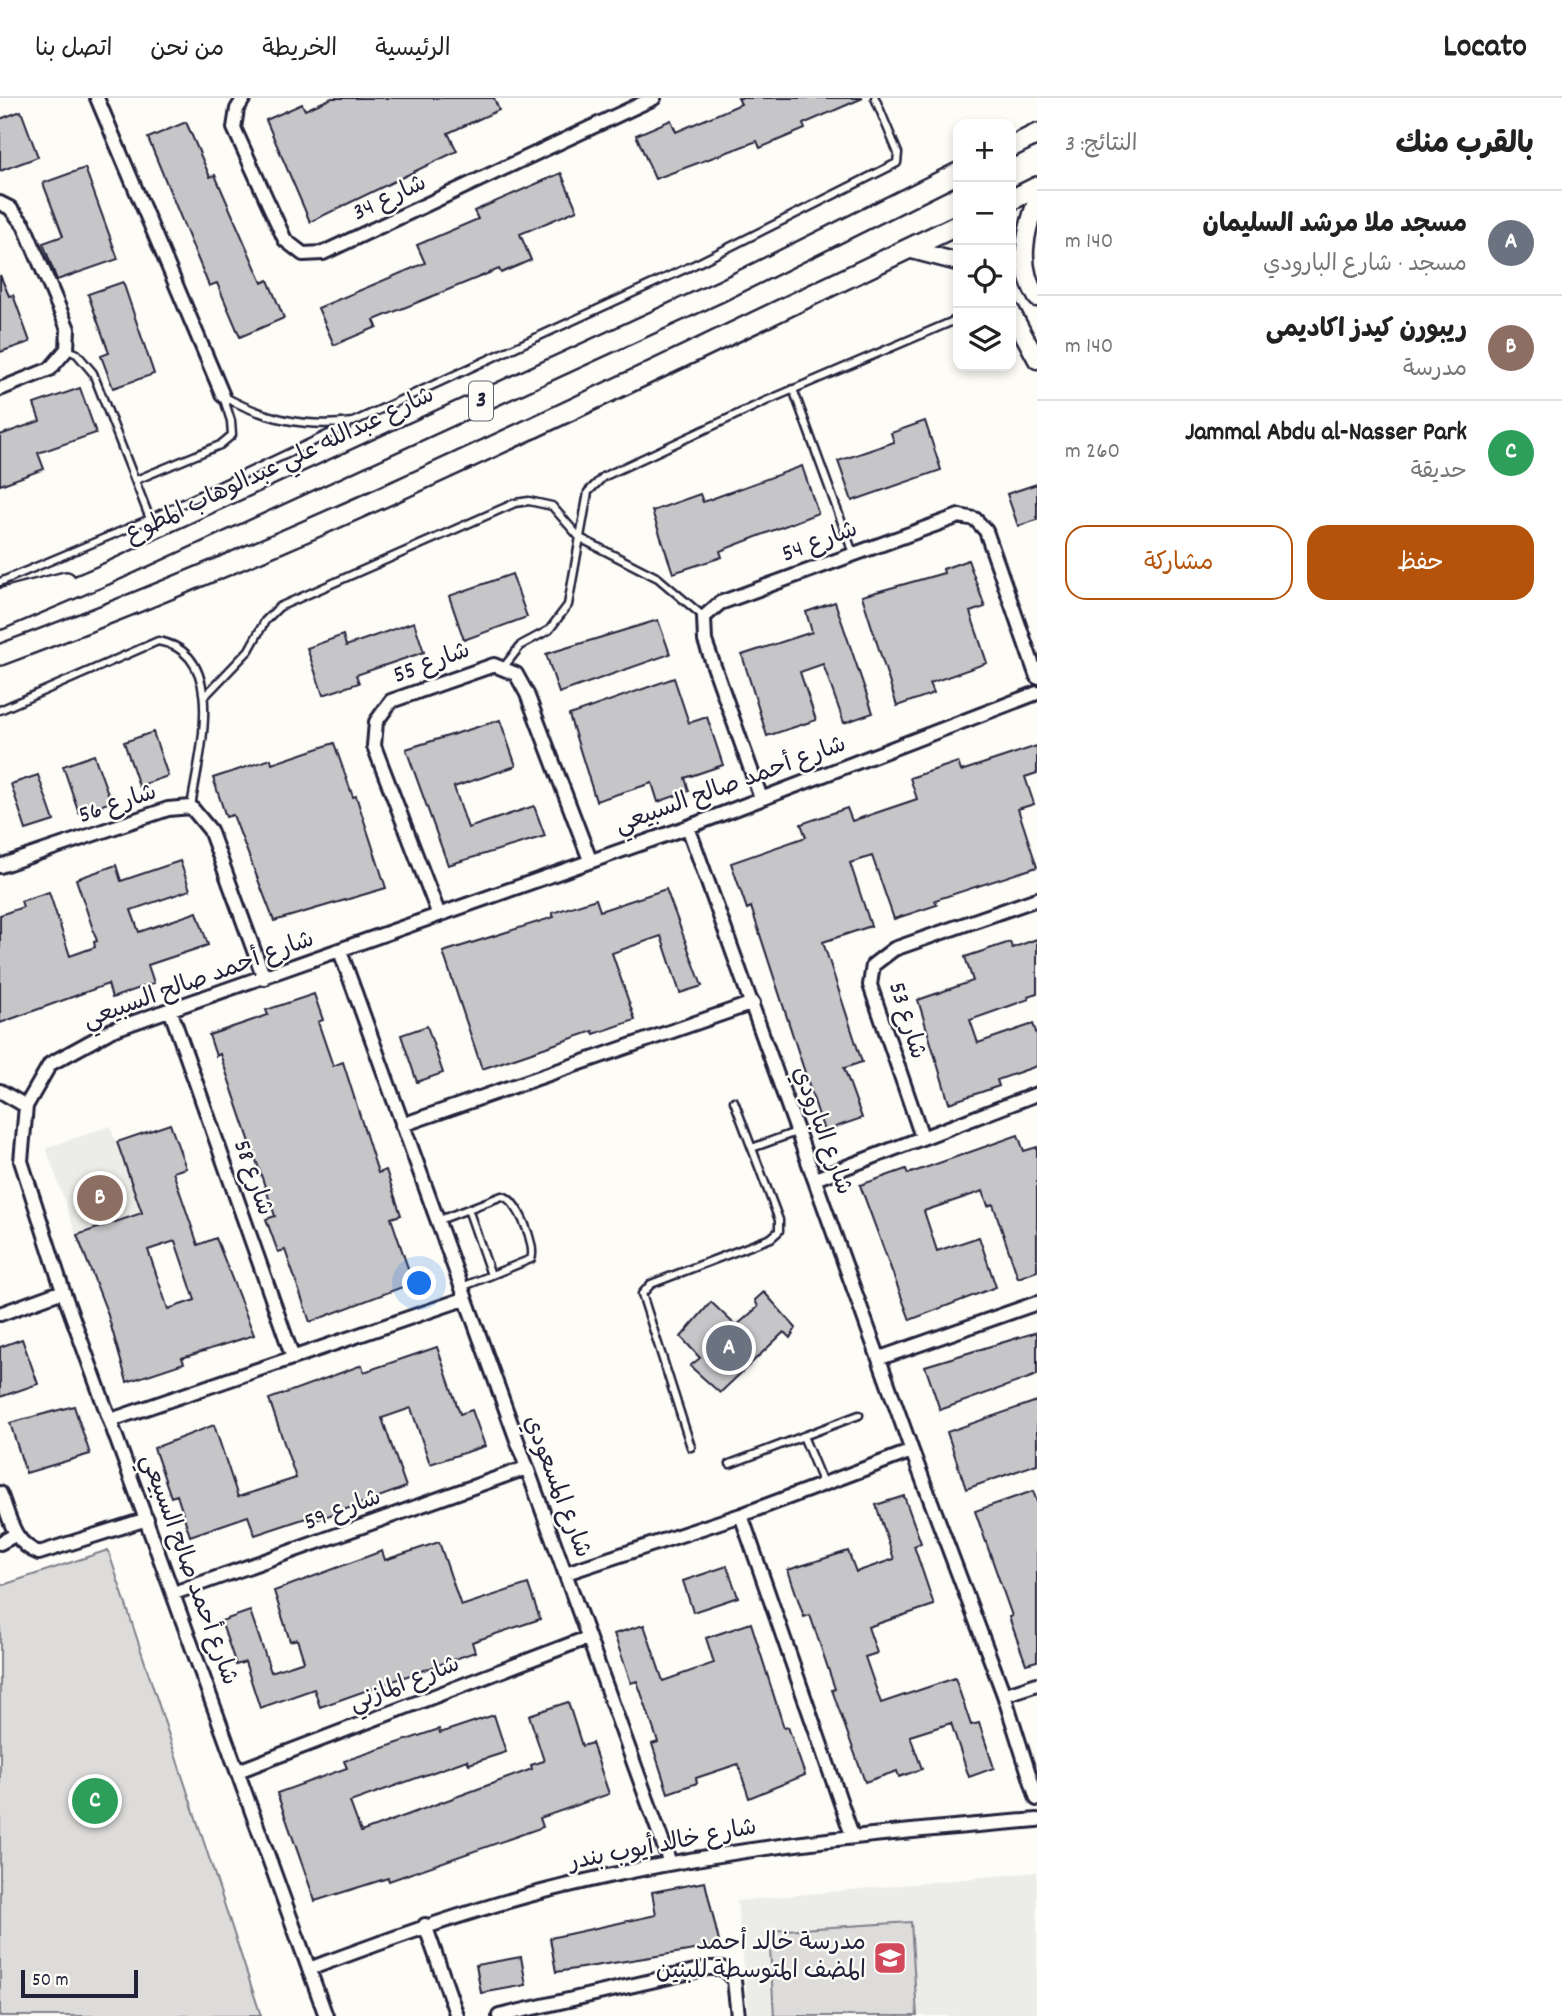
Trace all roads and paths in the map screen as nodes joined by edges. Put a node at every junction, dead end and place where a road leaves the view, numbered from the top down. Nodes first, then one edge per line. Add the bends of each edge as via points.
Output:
1 (97, 98) edge
2 (244, 98) edge
3 (654, 98) edge
4 (875, 98) edge
5 (1037, 134) edge
6 (1016, 144) edge
7 (953, 175) edge
8 (1037, 187) edge
9 (1016, 198) edge
10 (1037, 199) edge
11 (0, 203) edge
12 (953, 227) edge
13 (908, 249) junction
14 (953, 261) edge
15 (1037, 298) edge
16 (1016, 320) edge
17 (953, 321) edge
18 (66, 349) junction
19 (1037, 360) edge
20 (0, 389) edge
21 (793, 389) junction
22 (223, 396) junction
23 (353, 422) junction
24 (136, 480) junction
25 (150, 519) junction
26 (580, 538) junction
27 (853, 553) junction
28 (104, 575) junction
29 (0, 582) edge
30 (0, 599) edge
31 (704, 617) junction
32 (0, 619) edge
33 (0, 657) edge
34 (503, 668) junction
35 (1037, 677) edge
36 (1037, 693) edge
37 (206, 695) junction
38 (0, 710) edge
39 (761, 797) junction
40 (191, 807) junction
41 (688, 827) junction
42 (590, 860) junction
43 (0, 866) edge
44 (1037, 899) edge
45 (439, 915) junction
46 (340, 951) junction
47 (264, 978) junction
48 (753, 1003) junction
49 (171, 1012) junction
50 (0, 1091) edge
51 (1037, 1094) edge
52 (734, 1101) dead end
53 (26, 1106) junction
54 (402, 1125) junction
55 (798, 1132) junction
56 (922, 1137) junction
57 (752, 1148) junction
58 (815, 1179) junction
59 (468, 1209) junction
60 (437, 1221) junction
61 (491, 1275) junction
62 (63, 1291) junction
63 (462, 1293) junction
64 (1037, 1303) edge
65 (0, 1314) edge
66 (293, 1357) junction
67 (880, 1358) junction
68 (859, 1415) dead end
69 (111, 1420) junction
70 (803, 1436) junction
71 (691, 1447) dead end
72 (912, 1451) junction
73 (730, 1464) dead end
74 (526, 1468) junction
75 (822, 1484) junction
76 (0, 1493) edge
77 (741, 1515) junction
78 (147, 1519) junction
79 (15, 1535) junction
80 (0, 1543) edge
81 (566, 1573) junction
82 (174, 1593) junction
83 (587, 1638) junction
84 (1037, 1684) edge
85 (1004, 1695) junction
86 (238, 1771) junction
87 (1037, 1799) edge
88 (1037, 1821) edge
89 (852, 1835) junction
90 (670, 1863) junction
91 (425, 1925) junction
92 (309, 1969) junction
93 (326, 2016) edge
94 (457, 2016) edge
95 (499, 2016) edge
96 (738, 2016) edge

1 - 22 street
2 - 3 street, شارع 34 via 234,128 285,240 303,254 323,253
4 - 23 lane via 898,153 897,163 700,262
5 - 6 main road
7 - 28 main road, شارع عبدالله علي عبدالوهاب المطوع / 3 via 709,296
8 - 9 main road
10 - 15 street via 1027,229 1024,267
11 - 18 street via 24,225 68,329
12 - 13 main road, 3
13 - 14 street
13 - 33 main road, 3 via 444,470 228,565
16 - 19 street
17 - 21 lane
18 - 20 street via 50,369
18 - 24 lane via 77,354 93,373
21 - 26 lane via 603,477 588,492
21 - 27 lane
22 - 23 lane via 268,417 320,426
22 - 24 lane via 232,435 220,445
23 - 25 lane
24 - 25 lane
25 - 29 lane
26 - 31 lane via 658,578
26 - 34 lane via 568,605 560,619 522,645
26 - 37 lane via 552,506 515,503 279,607 249,650
27 - 31 street, شارع 54 via 720,603
27 - 35 street, شارع 54 via 959,516 975,519 986,531
28 - 30 main road
28 - 32 main road, شارع عبدالله علي عبدالوهاب المطوع / 3
31 - 39 street via 705,641
34 - 42 street, شارع 55 via 516,674 527,694
34 - 45 street, شارع 55 via 494,665 391,701 376,722 373,746
36 - 39 street, شارع أحمد صالح السبيعي
37 - 38 lane via 193,661 182,648 158,641
37 - 40 lane
39 - 41 street, شارع أحمد صالح السبيعي
40 - 43 street, شارع 56 via 168,809
40 - 47 street, شارع 56 via 209,830
41 - 42 street, شارع أحمد صالح السبيعي
41 - 48 street, شارع البارودي
42 - 45 street, شارع أحمد صالح السبيعي
44 - 56 street, شارع 53 via 894,950 873,965 870,985
45 - 46 street, شارع أحمد صالح السبيعي
46 - 47 street, شارع أحمد صالح السبيعي
46 - 54 street, شارع المسعودي
47 - 49 street, شارع أحمد صالح السبيعي
48 - 54 street
48 - 55 street, شارع البارودي
49 - 53 street, شارع أحمد صالح السبيعي via 112,1030 50,1064
49 - 66 street, شارع 58
50 - 53 street
51 - 56 street
52 - 57 lane
53 - 62 street, شارع أحمد صالح السبيعي via 21,1161
54 - 60 street, شارع المسعودي
55 - 57 lane
55 - 58 street, شارع البارودي
56 - 58 street
57 - 71 lane via 779,1220 777,1234 652,1284 642,1294
58 - 67 street, شارع البارودي
59 - 60 lane
59 - 61 lane
59 - 61 lane via 508,1197 516,1205 533,1248 531,1259
60 - 63 street, شارع المسعودي
61 - 63 lane
62 - 65 street
62 - 69 street, شارع أحمد صالح السبيعي
63 - 66 street
63 - 74 street, شارع المسعودي
64 - 67 street
66 - 69 street
67 - 72 street, شارع البارودي
68 - 70 lane
69 - 78 street, شارع أحمد صالح السبيعي
70 - 73 lane
70 - 75 lane
72 - 75 street
72 - 85 street, شارع البارودي
74 - 81 street, شارع المسعودي
74 - 82 street, شارع 59
75 - 77 street
76 - 79 street
77 - 81 street
77 - 89 street
78 - 79 street via 48,1552 27,1548
78 - 82 street, شارع أحمد صالح السبيعي
79 - 80 street
81 - 83 street, شارع المسعودي
82 - 86 street, شارع أحمد صالح السبيعي
83 - 86 street, شارع المازني
83 - 90 street, شارع المسعودي
84 - 85 street
85 - 87 street, شارع البارودي
86 - 92 street, شارع أحمد صالح السبيعي
88 - 89 street, شارع خالد أيوب بندر
89 - 90 street, شارع خالد أيوب بندر
90 - 91 street, شارع خالد أيوب بندر via 560,1887
91 - 92 street, شارع خالد أيوب بندر
91 - 94 street
92 - 93 street, شارع أحمد صالح السبيعي
95 - 96 street via 722,1968 734,1980

